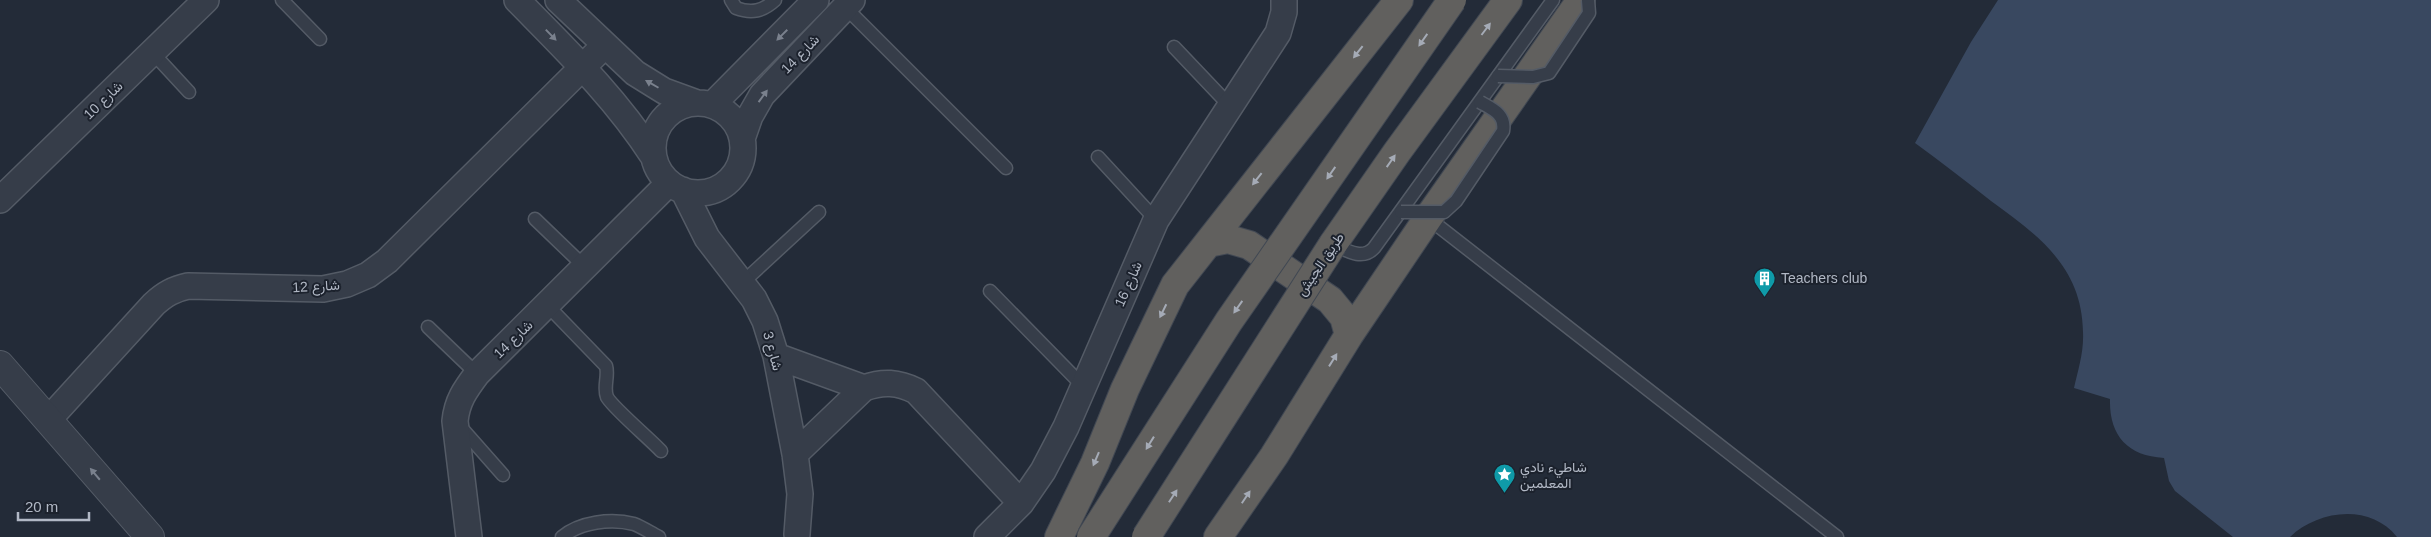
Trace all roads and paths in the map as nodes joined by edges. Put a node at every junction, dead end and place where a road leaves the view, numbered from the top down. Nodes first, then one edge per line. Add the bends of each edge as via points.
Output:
1 (206, 0) edge
2 (282, 0) edge
3 (517, 0) edge
4 (559, 0) edge
5 (731, 0) edge
6 (775, 0) edge
7 (816, 0) edge
8 (1284, 0) edge
9 (1399, 0) edge
10 (1452, 0) edge
11 (1508, 0) edge
12 (1552, 0) edge
13 (1581, 0) edge
14 (1588, 0) edge
15 (849, 4) edge
16 (320, 39) dead end
17 (604, 46) junction
18 (1174, 47) dead end
19 (152, 52) junction
20 (582, 67) junction
21 (1498, 76) junction
22 (189, 92) dead end
23 (1480, 102) junction
24 (705, 104) junction
25 (1230, 106) junction
26 (742, 139) junction
27 (653, 156) junction
28 (1098, 157) dead end
29 (1006, 168) dead end
30 (676, 187) junction
31 (0, 200) edge
32 (819, 212) dead end
33 (1401, 212) junction
34 (1428, 218) junction
35 (535, 219) dead end
36 (1156, 220) junction
37 (1208, 243) junction
38 (1333, 244) junction
39 (586, 268) junction
40 (742, 283) junction
41 (990, 291) dead end
42 (547, 305) junction
43 (428, 327) dead end
44 (1349, 335) junction
45 (776, 356) junction
46 (0, 365) edge
47 (477, 374) junction
48 (1083, 386) junction
49 (864, 388) junction
50 (49, 419) junction
51 (455, 421) junction
52 (661, 450) dead end
53 (795, 454) junction
54 (503, 475) dead end
55 (1021, 503) junction
56 (797, 534) dead end
57 (150, 537) edge
58 (469, 537) edge
59 (562, 537) edge
60 (659, 537) edge
61 (987, 537) edge
62 (1059, 537) edge
63 (1091, 537) edge
64 (1146, 537) edge
65 (1218, 537) edge
66 (1837, 537) edge

1 - 19 street, شارع 10
2 - 16 lane
3 -> 20 street
4 - 17 street
5 - 6 lane via 736,8 753,12
7 -> 24 street, شارع 14
8 - 25 street, شارع 16 via 1278,33
9 -> 37 highway
10 -> 63 highway, bridge via 1229,320
38 -> 11 highway, طريق الجيش
12 - 21 lane
13 - 34 highway
14 - 21 lane, bridge via 1589,13 1548,73 1533,78
26 -> 15 street, شارع 14 via 762,95
15 - 29 lane
17 - 20 street, شارع 12
24 -> 17 street via 664,91 635,74
18 - 25 lane
19 - 22 lane
19 - 31 street, شارع 10
20 - 27 street via 611,97
20 - 50 street, شارع 12 via 387,261 368,275 324,289 175,288 154,304
21 - 23 lane
23 - 33 lane
23 - 33 lane, bridge via 1503,119 1503,131 1456,202 1444,212
24 - 26 street via 726,113
24 - 27 street via 681,106 668,114 658,126
25 - 36 street, شارع 16
26 - 30 street via 742,155 737,170 727,182 714,190 698,193
27 - 30 street via 659,171
28 - 36 lane
30 - 39 street, شارع 14
30 - 40 street, شارع 3 via 707,238
32 - 40 lane
33 - 38 lane via 1368,253 1357,254
34 - 44 highway
34 - 66 lane
35 - 39 lane
36 - 48 street, شارع 16
37 - 44 highway via 1228,239 1249,245 1330,300 1344,317
37 -> 62 highway via 1175,285
64 -> 38 highway, طريق الجيش, bridge
39 - 42 street, شارع 14
40 - 45 street, شارع 3 via 765,321
41 - 48 lane
42 - 47 street, شارع 14
42 - 52 lane via 606,366 608,398
43 - 47 lane
65 -> 44 highway via 1274,456
45 - 49 street
45 - 53 street, شارع 3
46 - 50 street
47 - 51 street, شارع 14 via 463,393
48 - 55 street, شارع 16 via 1043,471
49 - 53 street
49 - 55 street via 890,382 916,391
57 -> 50 street
51 - 54 lane
51 - 58 street, شارع 14
53 - 56 street, شارع 3 via 800,494
55 - 61 street, شارع 16
59 - 60 lane via 568,531 601,522 634,524

